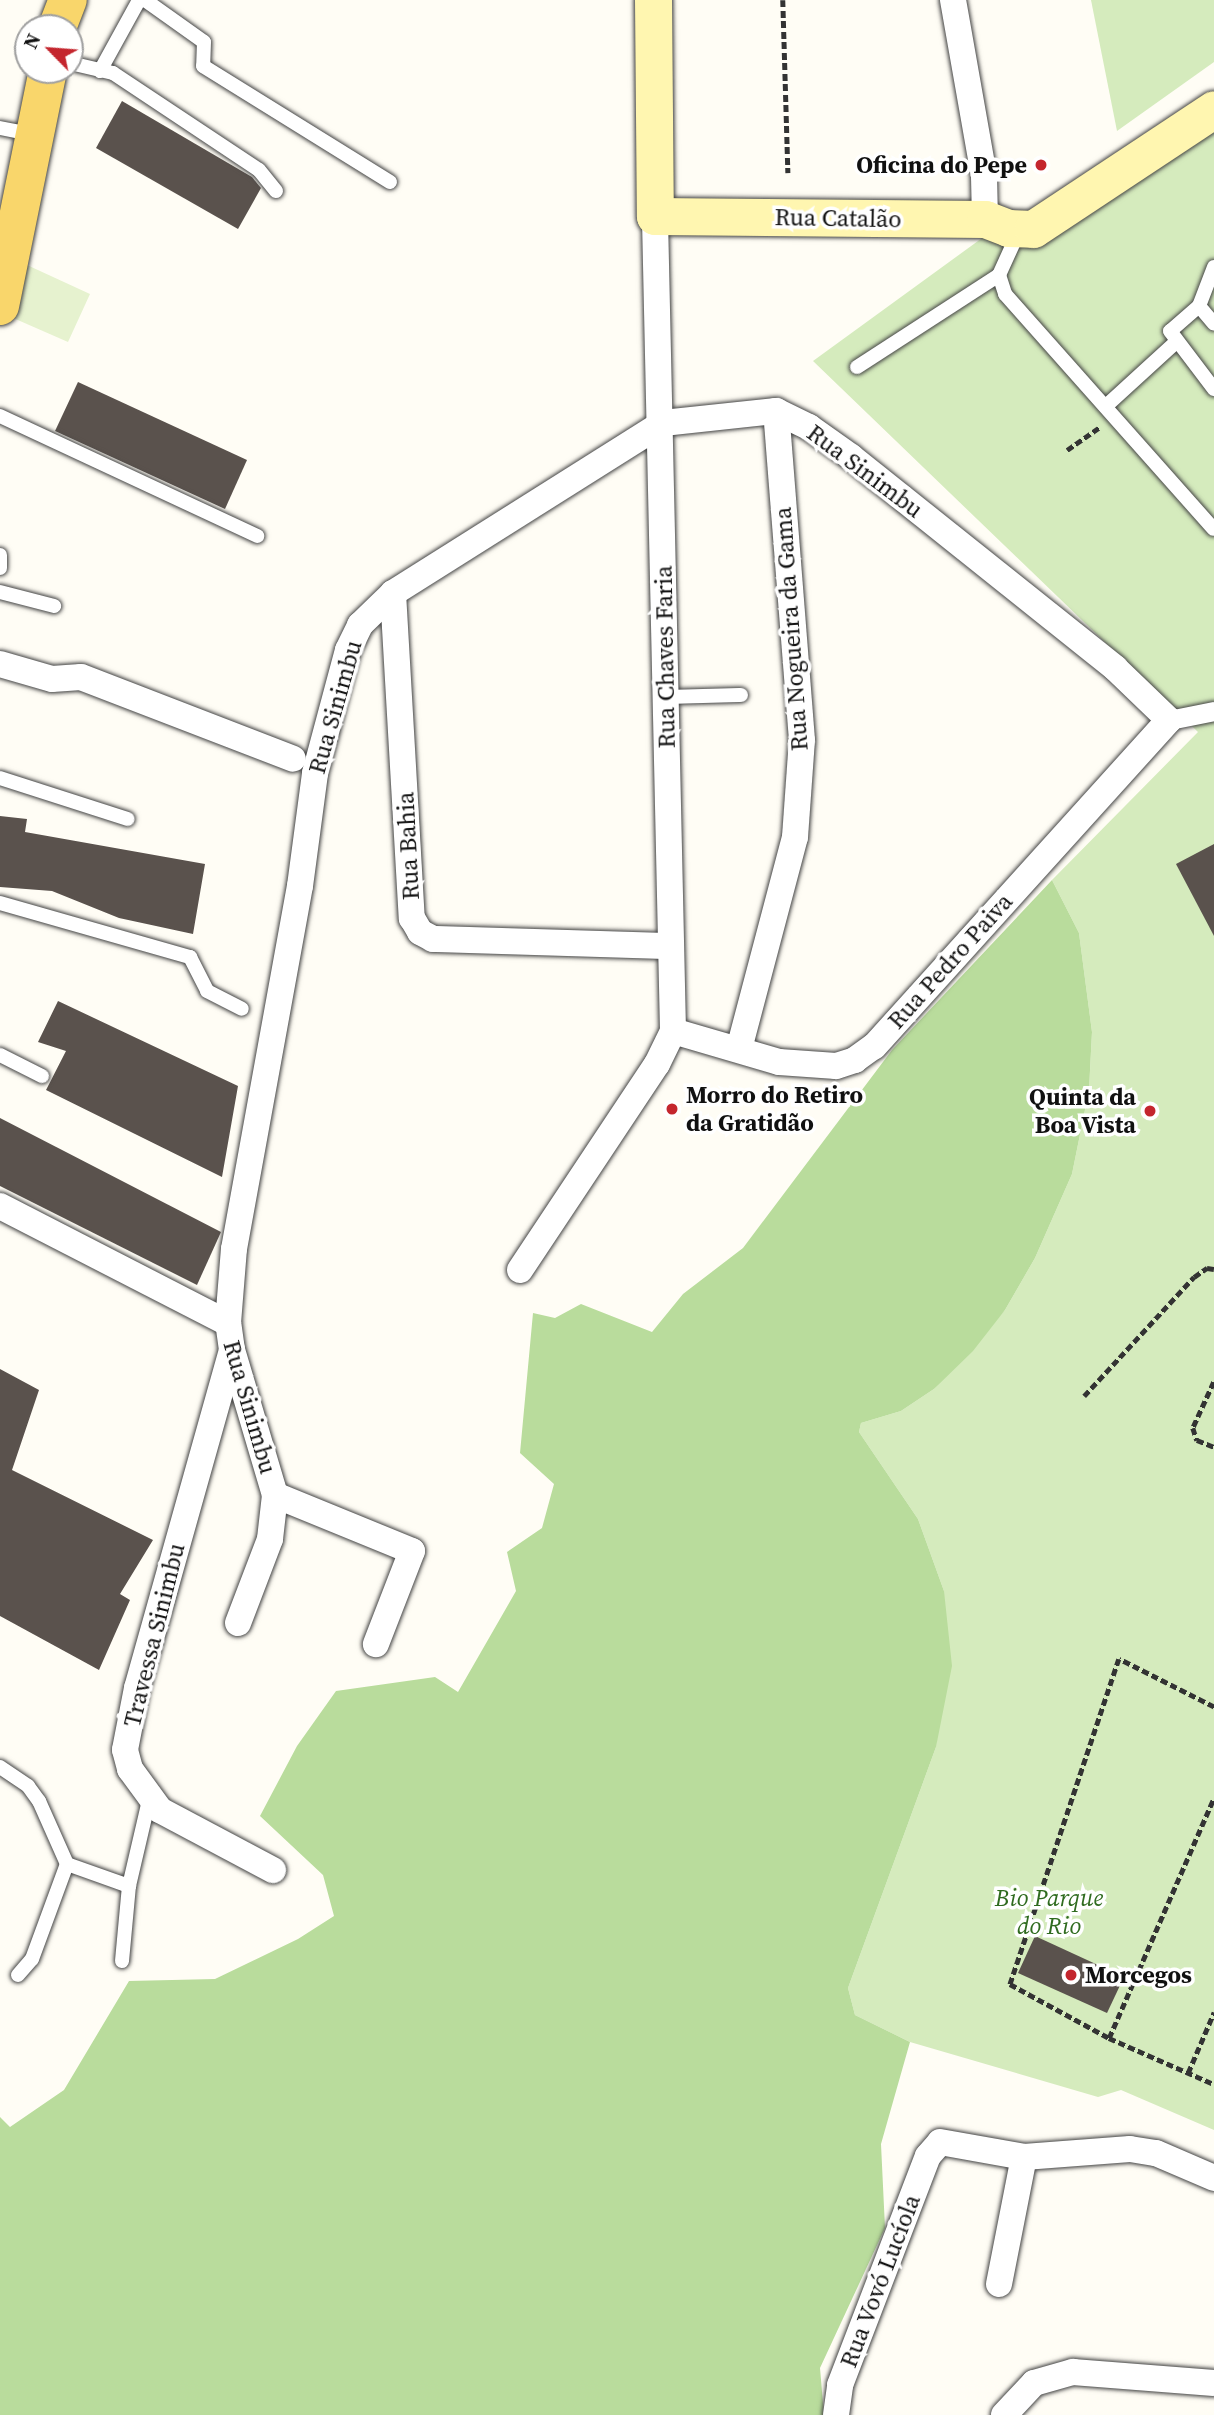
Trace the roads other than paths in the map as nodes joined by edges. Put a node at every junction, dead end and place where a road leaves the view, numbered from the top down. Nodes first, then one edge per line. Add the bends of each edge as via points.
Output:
1 (142, 0) edge
2 (653, 0) edge
3 (953, 0) edge
4 (84, 67) edge
5 (100, 71) junction
6 (41, 84) edge
7 (1214, 109) edge
8 (16, 131) edge
9 (390, 182) dead end
10 (276, 191) dead end
11 (655, 216) junction
12 (985, 219) junction
13 (1020, 229) junction
14 (1214, 267) edge
15 (999, 275) junction
16 (1, 290) edge
17 (1199, 306) junction
18 (1214, 324) edge
19 (1175, 343) junction
20 (858, 367) dead end
21 (1214, 389) edge
22 (776, 411) junction
23 (1111, 411) junction
24 (0, 416) edge
25 (663, 423) junction
26 (1214, 530) edge
27 (257, 536) dead end
28 (0, 555) edge
29 (0, 568) edge
30 (0, 592) edge
31 (393, 593) junction
32 (54, 606) dead end
33 (0, 664) edge
34 (741, 695) dead end
35 (665, 697) junction
36 (1214, 711) edge
37 (1169, 720) junction
38 (293, 759) dead end
39 (0, 778) edge
40 (128, 819) dead end
41 (0, 903) edge
42 (668, 946) junction
43 (242, 1009) dead end
44 (673, 1031) junction
45 (739, 1049) junction
46 (0, 1055) edge
47 (42, 1076) dead end
48 (0, 1206) edge
49 (520, 1270) dead end
50 (228, 1323) junction
51 (232, 1350) junction
52 (275, 1495) junction
53 (238, 1623) dead end
54 (376, 1644) dead end
55 (0, 1767) edge
56 (149, 1800) junction
57 (67, 1864) junction
58 (273, 1870) dead end
59 (129, 1885) junction
60 (122, 1961) dead end
61 (18, 1975) dead end
62 (1024, 2157) junction
63 (1214, 2178) edge
64 (999, 2284) dead end
65 (1214, 2383) edge
66 (836, 2415) edge
67 (1004, 2415) edge

1 - 5 lane
1 - 9 lane via 204,42 203,66
2 - 11 main road, Rua Chaves Faria
3 - 12 street via 984,176
4 - 5 lane
5 - 10 lane via 114,73 259,170
6 - 8 main road
7 - 13 main road via 1042,226
8 - 16 main road via 14,199
11 - 12 main road, Rua Catalão
11 - 25 street, Rua Chaves Faria
12 - 13 main road, Rua Catalão
13 - 15 lane
14 - 17 lane
15 - 20 lane
15 - 23 lane via 1005,294
17 - 18 lane
17 - 19 lane via 1172,327
19 - 21 lane
19 - 23 lane
22 - 25 street, Rua Sinimbu
22 - 37 street, Rua Sinimbu via 809,427 861,465 1115,668
22 - 45 street, Rua Nogueira da Gama via 802,740 795,837
23 - 26 lane
24 - 27 lane
25 - 31 street, Rua Sinimbu
25 - 35 street, Rua Chaves Faria
28 - 29 lane
30 - 32 lane
31 - 42 street, Rua Bahia via 412,918 420,932 433,939
31 - 50 street, Rua Sinimbu via 360,625 348,650 315,773 300,886 234,1249
33 - 38 street via 52,679 81,677
34 - 35 lane
35 - 42 street, Rua Chaves Faria
36 - 37 street
37 - 45 street, Rua Pedro Paiva via 874,1046 855,1060 836,1066 779,1062
39 - 40 lane
41 - 43 lane via 190,957 207,991
42 - 44 street, Rua Chaves Faria
44 - 45 street, Rua Pedro Paiva
44 - 49 street, Rua Chaves Faria via 657,1064
46 - 47 lane
48 - 50 street
50 - 51 street, Rua Sinimbu
51 - 52 street, Rua Sinimbu
51 - 56 street, Travessa Sinimbu via 141,1675 125,1750 130,1769
52 - 53 street, Rua Sinimbu via 270,1539
52 - 54 street via 412,1551
55 - 57 lane via 28,1786 39,1801
56 - 58 street
56 - 59 lane
57 - 59 lane
57 - 61 lane via 32,1959
59 - 60 lane
62 - 63 street via 1130,2149 1156,2153
62 - 64 street
62 - 66 street, Rua Vovó Lucíola via 957,2143 940,2142 932,2148 840,2385
65 - 67 street via 1073,2372 1034,2383

